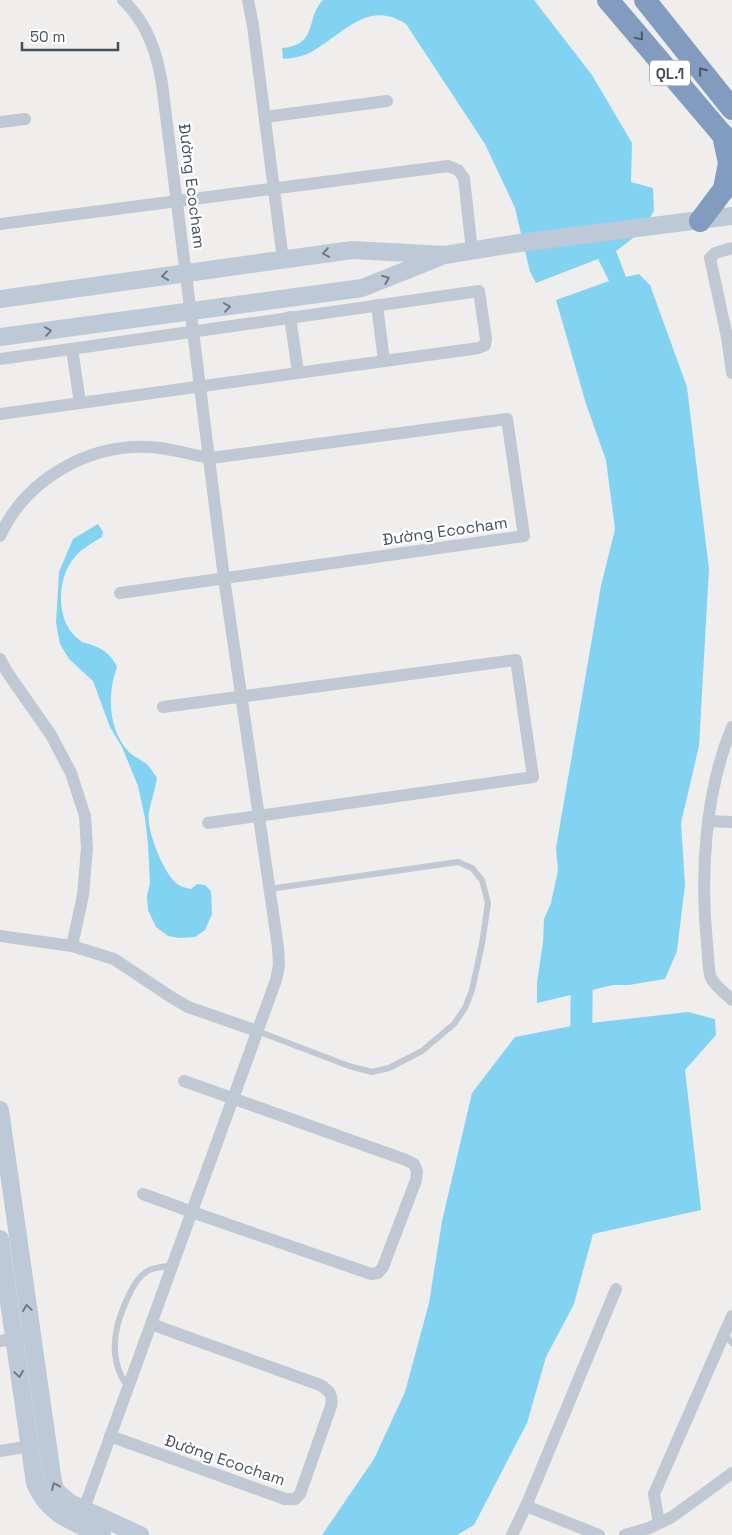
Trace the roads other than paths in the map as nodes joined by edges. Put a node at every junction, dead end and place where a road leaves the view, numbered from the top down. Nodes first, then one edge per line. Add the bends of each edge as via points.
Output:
1 (123, 0) edge
2 (248, 0) edge
3 (608, 0) edge
4 (645, 0) edge
5 (387, 101) dead end
6 (732, 110) edge
7 (265, 117) junction
8 (25, 119) dead end
9 (0, 122) edge
10 (728, 140) edge
11 (274, 188) junction
12 (178, 201) junction
13 (732, 216) edge
14 (700, 220) junction
15 (0, 224) edge
16 (732, 248) edge
17 (472, 251) junction
18 (445, 255) junction
19 (283, 260) junction
20 (187, 273) junction
21 (0, 299) edge
22 (377, 305) junction
23 (192, 311) junction
24 (290, 317) junction
25 (194, 332) junction
26 (0, 337) edge
27 (72, 349) junction
28 (0, 359) edge
29 (384, 361) junction
30 (298, 372) junction
31 (732, 373) edge
32 (201, 386) junction
33 (80, 403) junction
34 (0, 414) edge
35 (210, 458) junction
36 (0, 536) edge
37 (224, 578) junction
38 (120, 593) dead end
39 (0, 659) edge
40 (241, 696) junction
41 (163, 707) dead end
42 (732, 727) edge
43 (258, 816) junction
44 (708, 821) junction
45 (732, 822) edge
46 (208, 823) dead end
47 (269, 889) junction
48 (0, 936) edge
49 (72, 946) junction
50 (732, 1000) edge
51 (257, 1031) junction
52 (184, 1081) dead end
53 (232, 1098) junction
54 (0, 1116) edge
55 (143, 1194) dead end
56 (192, 1212) junction
57 (8, 1230) edge
58 (0, 1239) edge
59 (172, 1265) junction
60 (616, 1288) dead end
61 (732, 1316) edge
62 (151, 1324) junction
63 (15, 1339) edge
64 (728, 1339) edge
65 (128, 1387) junction
66 (110, 1436) junction
67 (38, 1445) junction
68 (0, 1451) edge
69 (732, 1473) edge
70 (526, 1506) junction
71 (81, 1517) junction
72 (659, 1523) junction
73 (102, 1535) edge
74 (140, 1535) edge
75 (512, 1535) edge
76 (599, 1535) edge
77 (625, 1535) edge

1 - 12 street, Đường Ecocham via 145,28 156,55
2 - 7 street
3 -> 10 highway, QL.1
6 -> 4 highway, QL.1
5 - 7 street
7 - 11 street
8 - 9 street
10 - 14 highway via 729,163 724,189
11 - 12 street
11 - 17 street via 454,167 464,178
11 - 19 street
12 - 15 street
12 - 20 street, Đường Ecocham
13 - 14 street
14 - 17 street
16 - 31 street via 710,258
17 - 18 street
18 -> 19 street via 352,250
23 -> 18 street via 362,288
19 - 20 street
20 -> 21 street
20 - 23 street, Đường Ecocham
22 - 24 street
22 - 29 street
22 - 29 street via 479,291 486,339 482,347
23 - 25 street, Đường Ecocham
26 -> 23 street
24 - 25 street
24 - 30 street
25 - 27 street
25 - 32 street, Đường Ecocham
27 - 28 street
27 - 33 street
29 - 30 street
30 - 32 street
32 - 33 street
32 - 35 street, Đường Ecocham
33 - 34 street
35 - 36 street, Đường Ecocham via 158,448 127,447 78,460 55,472 36,488 18,506
35 - 37 street, Đường Ecocham
35 - 37 street, Đường Ecocham via 506,419 524,536
37 - 38 street, Đường Ecocham
37 - 40 street, Đường Ecocham
39 - 49 street via 51,735 71,773 85,816 87,848 83,895
40 - 41 street
40 - 43 street, Đường Ecocham
40 - 43 street via 516,660 533,777
42 - 44 street via 722,751
43 - 46 street
43 - 47 street, Đường Ecocham
44 - 45 street
44 - 50 street via 705,917 711,978
47 - 51 street, Đường Ecocham via 279,965
47 - 51 lane via 458,862 472,868 482,880 488,903 466,1008 454,1024 422,1051 389,1068 372,1072
48 - 49 street
49 - 51 street via 114,959 188,1007
51 - 53 street, Đường Ecocham
52 - 53 street
53 - 56 street, Đường Ecocham
53 - 56 street via 406,1160 414,1164 416,1180 378,1273 371,1274
54 - 57 street
55 - 56 street
56 - 59 street, Đường Ecocham
63 -> 57 street
58 - 63 street
59 - 62 street, Đường Ecocham
59 - 65 lane via 146,1272 133,1287 119,1314 114,1336 116,1360 119,1376
60 - 70 street
61 - 64 street
62 - 65 street, Đường Ecocham
62 - 66 street, Đường Ecocham via 330,1391 331,1406 300,1494 295,1499 285,1499
63 - 67 street
64 - 72 street via 654,1494
65 - 66 street, Đường Ecocham
66 - 71 street
67 - 68 street
67 - 71 street via 34,1477 40,1494 54,1510
69 - 72 street
70 - 75 street
70 - 76 street
71 - 73 street
71 - 74 street
72 - 77 street

